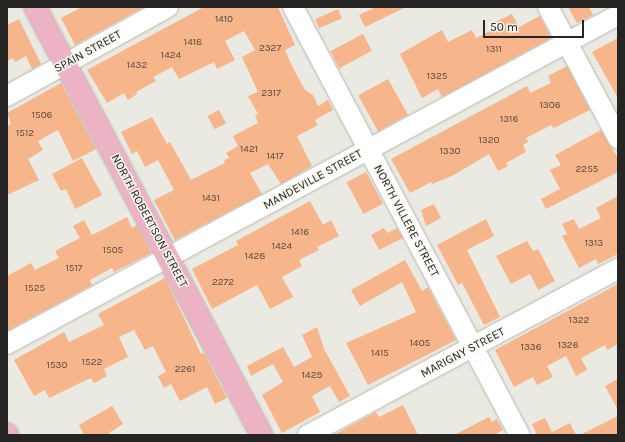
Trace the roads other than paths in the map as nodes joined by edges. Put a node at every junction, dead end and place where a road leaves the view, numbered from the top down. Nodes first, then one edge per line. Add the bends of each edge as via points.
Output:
1 (35, 7) edge
2 (168, 7) edge
3 (293, 7) edge
4 (548, 7) edge
5 (618, 15) edge
6 (567, 42) junction
7 (65, 65) junction
8 (7, 96) edge
9 (618, 138) edge
10 (369, 150) junction
11 (170, 259) junction
12 (618, 269) edge
13 (7, 344) edge
14 (474, 347) junction
15 (262, 435) edge
16 (308, 435) edge
17 (520, 435) edge

1 - 7 main road, NORTH ROBERTSON STREET
2 - 7 street, SPAIN STREET
3 - 10 street, NORTH VILLERE STREET
4 - 6 street
5 - 6 street, MANDEVILLE STREET
6 - 9 street
6 - 10 street, MANDEVILLE STREET
7 - 8 street, SPAIN STREET
7 - 11 main road, NORTH ROBERTSON STREET
10 - 11 street, MANDEVILLE STREET
10 - 14 street, NORTH VILLERE STREET
11 - 13 street, MANDEVILLE STREET
11 - 15 main road, NORTH ROBERTSON STREET
12 - 14 street, MARIGNY STREET
14 - 16 street, MARIGNY STREET
14 - 17 street, NORTH VILLERE STREET

